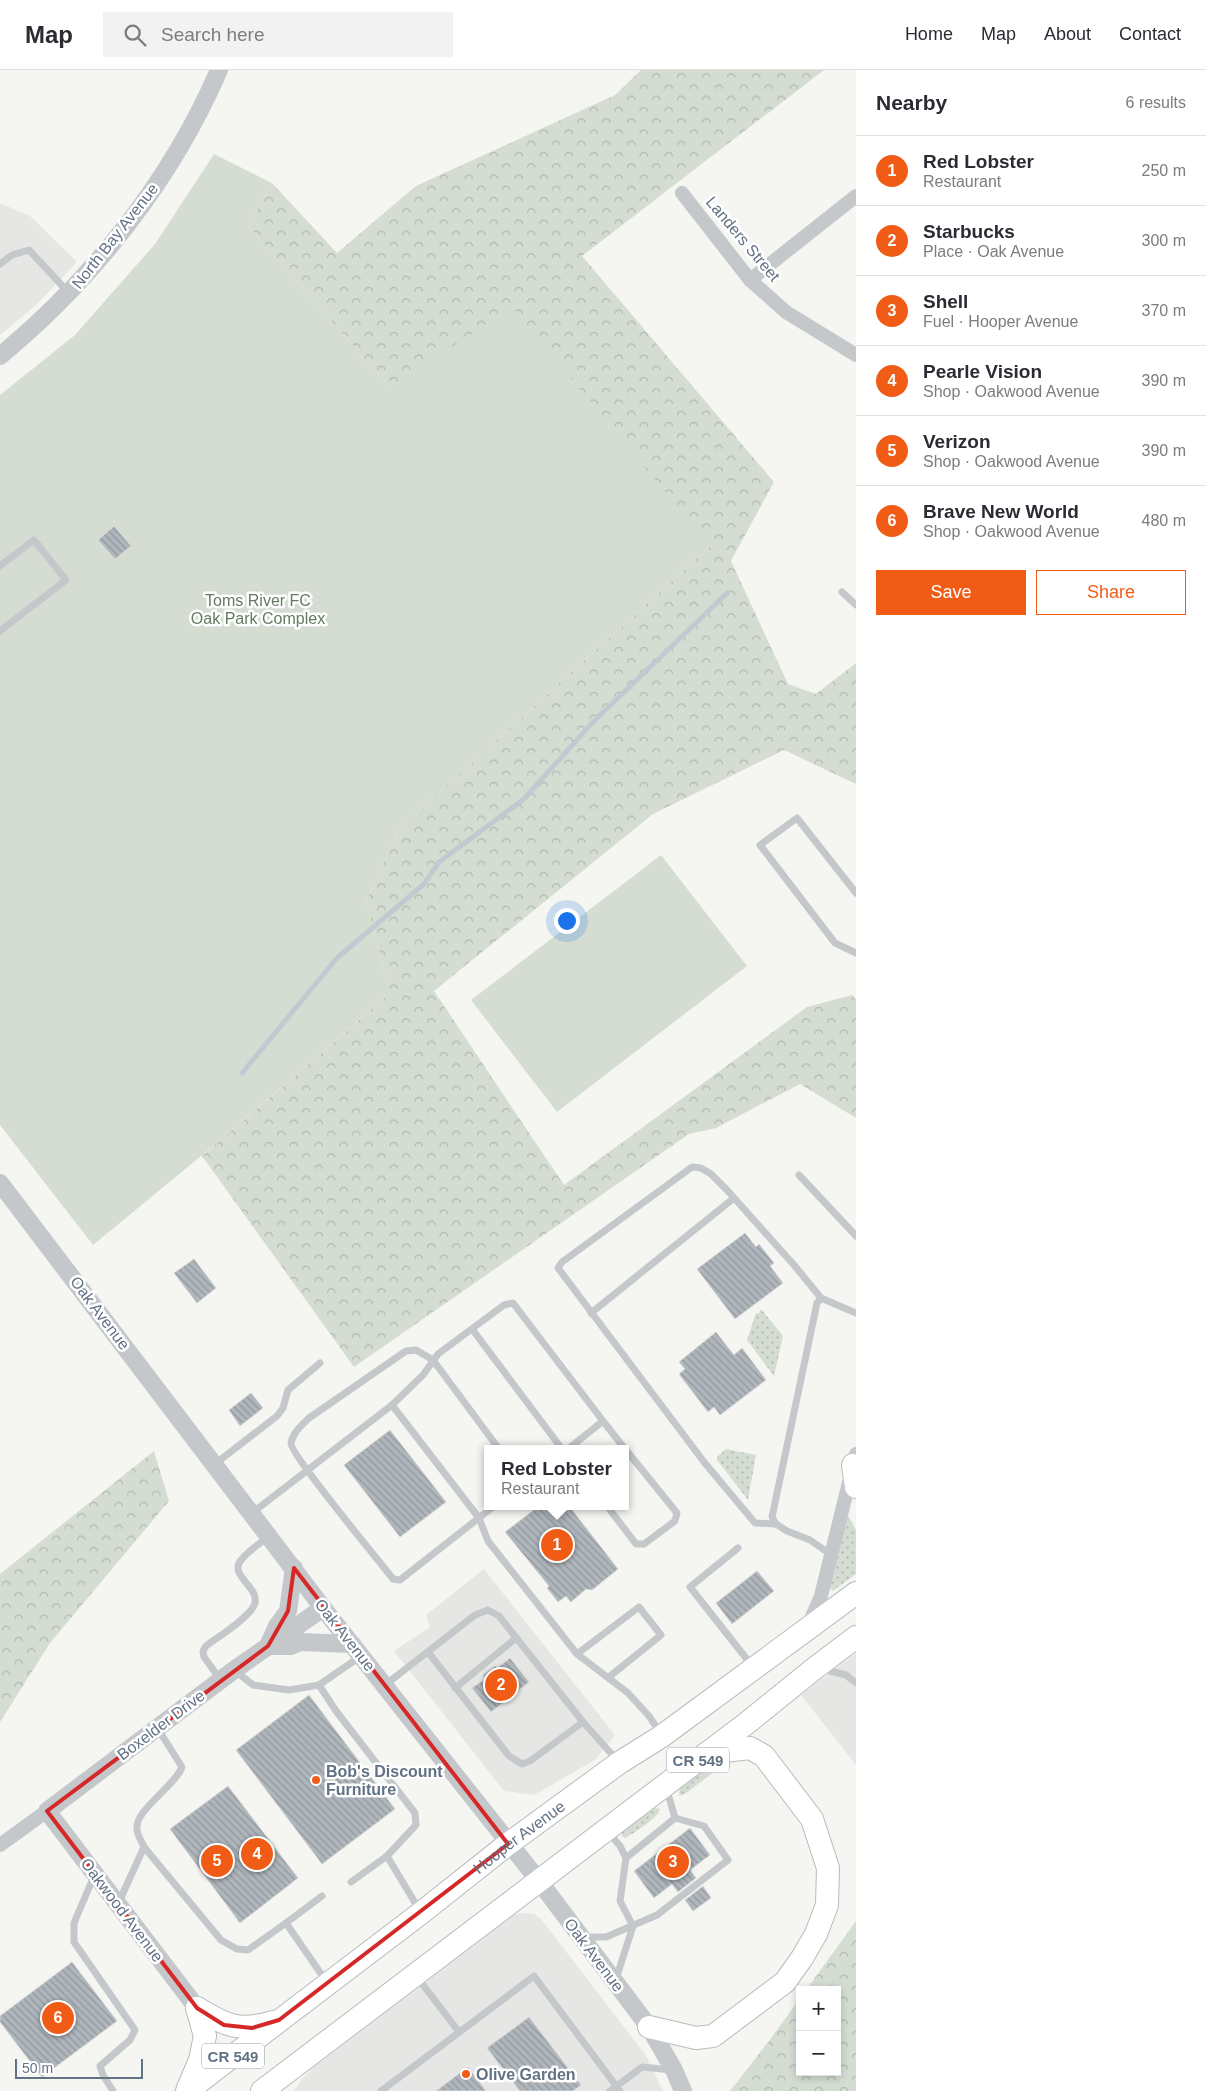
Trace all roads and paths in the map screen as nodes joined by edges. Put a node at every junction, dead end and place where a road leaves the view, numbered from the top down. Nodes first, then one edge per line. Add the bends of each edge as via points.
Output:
1 (219, 70) edge
2 (682, 193) dead end
3 (856, 196) edge
4 (0, 264) edge
5 (750, 280) junction
6 (70, 293) junction
7 (856, 355) edge
8 (0, 356) edge
9 (0, 566) edge
10 (842, 592) dead end
11 (856, 604) edge
12 (0, 631) edge
13 (856, 893) edge
14 (856, 952) edge
15 (799, 1175) dead end
16 (0, 1183) edge
17 (734, 1198) junction
18 (856, 1236) edge
19 (821, 1298) junction
20 (591, 1313) junction
21 (856, 1313) edge
22 (472, 1329) junction
23 (433, 1360) junction
24 (320, 1363) dead end
25 (392, 1405) junction
26 (603, 1421) junction
27 (496, 1445) edge
28 (559, 1445) edge
29 (573, 1445) edge
30 (622, 1445) edge
31 (629, 1454) edge
32 (214, 1464) junction
33 (855, 1469) edge
34 (308, 1470) junction
35 (489, 1510) edge
36 (610, 1510) edge
37 (252, 1513) junction
38 (479, 1518) junction
39 (776, 1524) junction
40 (269, 1536) junction
41 (738, 1548) dead end
42 (830, 1554) junction
43 (294, 1568) junction
44 (856, 1593) edge
45 (323, 1608) junction
46 (805, 1631) junction
47 (856, 1637) edge
48 (516, 1638) junction
49 (268, 1646) junction
50 (357, 1650) junction
51 (428, 1652) junction
52 (577, 1654) junction
53 (815, 1668) junction
54 (755, 1669) junction
55 (227, 1675) junction
56 (609, 1677) junction
57 (856, 1683) edge
58 (319, 1685) junction
59 (385, 1686) junction
60 (455, 1688) junction
61 (583, 1722) junction
62 (157, 1728) junction
63 (662, 1736) junction
64 (706, 1753) junction
65 (619, 1763) junction
66 (665, 1784) junction
67 (47, 1811) junction
68 (675, 1818) junction
69 (606, 1830) junction
70 (508, 1844) junction
71 (0, 1845) edge
72 (144, 1848) junction
73 (387, 1856) junction
74 (626, 1858) junction
75 (95, 1874) junction
76 (539, 1881) junction
77 (351, 1882) dead end
78 (322, 1896) dead end
79 (118, 1904) junction
80 (421, 1913) junction
81 (286, 1923) junction
82 (633, 1926) junction
83 (581, 1937) junction
84 (416, 1974) junction
85 (327, 1983) junction
86 (615, 1983) junction
87 (197, 2008) junction
88 (279, 2020) junction
89 (648, 2027) junction
90 (459, 2032) junction
91 (315, 2050) junction
92 (674, 2070) junction
93 (618, 2088) edge
94 (113, 2091) edge
95 (187, 2091) edge
96 (262, 2091) edge
97 (285, 2091) edge
98 (381, 2091) edge
99 (610, 2091) edge
100 (683, 2091) edge

1 - 6 street, North Bay Avenue via 152,192
2 - 5 street, Landers Street
3 - 5 street
4 - 6 lane via 12,255 29,250
5 - 7 street, Landers Street via 786,312
6 - 8 street, North Bay Avenue
9 - 12 lane via 34,540 66,580
10 - 11 lane
13 - 14 lane via 798,818 760,845 836,943
15 - 18 lane
16 - 32 street, Oak Avenue
17 - 19 lane
17 - 20 lane
17 - 20 lane via 710,1174 692,1167 562,1262 558,1268
19 - 21 lane
19 - 39 lane via 817,1303 775,1500 772,1517
20 - 39 lane via 704,1462 755,1523
22 - 23 lane
22 - 26 lane via 504,1305 513,1303
22 - 28 lane
23 - 25 lane via 423,1375
23 - 27 lane
23 - 34 lane via 416,1350 406,1351 309,1418 297,1429 291,1443
24 - 32 lane via 288,1390 277,1416
25 - 34 lane
25 - 38 lane
26 - 29 lane
26 - 30 lane
31 - 36 lane via 677,1513 674,1521 644,1544 636,1544
32 - 37 street, Oak Avenue
33 - 42 street
34 - 37 lane
34 - 38 lane via 393,1579 400,1580
35 - 38 lane
37 - 40 street, Oak Avenue
38 - 52 lane via 488,1540
39 - 42 lane via 810,1540
40 - 43 street, Oak Avenue
40 - 55 lane via 241,1559 238,1566 239,1574 256,1599 251,1612 203,1651 204,1657
41 - 54 lane via 690,1588
42 - 46 street via 821,1596
43 - 45 street, Oak Avenue
43 - 49 street via 288,1611
44 - 46 main road, Hooper Avenue / CR 549
45 - 49 street, Boxelder Drive
45 - 50 street, Oak Avenue
46 - 54 main road, Hooper Avenue / CR 549
47 - 53 main road, CR 549
48 - 51 lane via 498,1616 488,1610 475,1615
48 - 60 lane
48 - 61 lane
49 - 50 street via 291,1646 301,1642
49 - 55 street, Boxelder Drive
50 - 58 lane
50 - 59 street, Oak Avenue
51 - 59 lane
51 - 60 lane
52 - 56 lane
52 - 56 lane via 639,1607 661,1635
53 - 57 lane via 846,1675
53 - 64 main road, CR 549
54 - 63 main road, Hooper Avenue / CR 549
55 - 58 lane via 253,1685 289,1690
55 - 62 street, Boxelder Drive
56 - 63 lane via 649,1716
58 - 73 lane via 415,1813 416,1825
59 - 70 street, Oak Avenue
60 - 61 lane via 509,1756 522,1764
61 - 65 lane
62 - 67 street, Boxelder Drive
62 - 72 lane via 182,1767 179,1777 139,1818 136,1829
63 - 65 main road, Hooper Avenue / CR 549
64 - 66 main road, CR 549
64 - 89 main road via 750,1748 764,1756 812,1819 828,1868 827,1905 816,1934 785,1982 713,2036 696,2038
65 - 70 main road, Hooper Avenue / CR 549
66 - 68 lane
66 - 69 main road, CR 549
67 - 71 street, Boxelder Drive
67 - 75 street, Oakwood Avenue
68 - 74 lane
68 - 82 lane via 704,1826 728,1860 657,1915
69 - 74 lane
69 - 76 main road, CR 549
70 - 76 street, Oak Avenue
70 - 80 main road, Hooper Avenue / CR 549
72 - 79 lane
72 - 81 lane via 221,1940 237,1949 248,1950
73 - 77 lane
73 - 80 lane
74 - 82 lane via 620,1901
75 - 79 street, Oakwood Avenue
75 - 94 lane via 74,1923 74,1942 135,2030 130,2040 100,2066
76 - 83 street, Oak Avenue
76 - 84 main road, CR 549
78 - 81 lane
79 - 87 street, Oakwood Avenue
80 - 85 main road, Hooper Avenue / CR 549
81 - 85 lane
82 - 83 lane via 606,1937
82 - 86 lane
83 - 86 street, Oak Avenue
84 - 90 lane
84 - 91 main road, CR 549
85 - 88 main road, Hooper Avenue / CR 549
86 - 89 street, Oak Avenue
87 - 88 main road via 224,2025 252,2028
87 - 95 main road via 205,2036 200,2060
88 - 95 main road, Hooper Avenue / CR 549
89 - 92 street, Oak Avenue
90 - 93 lane via 534,1976
90 - 98 lane
91 - 96 main road, CR 549
91 - 97 main road
92 - 93 lane via 642,2067
92 - 100 street, Oak Avenue
93 - 99 lane

